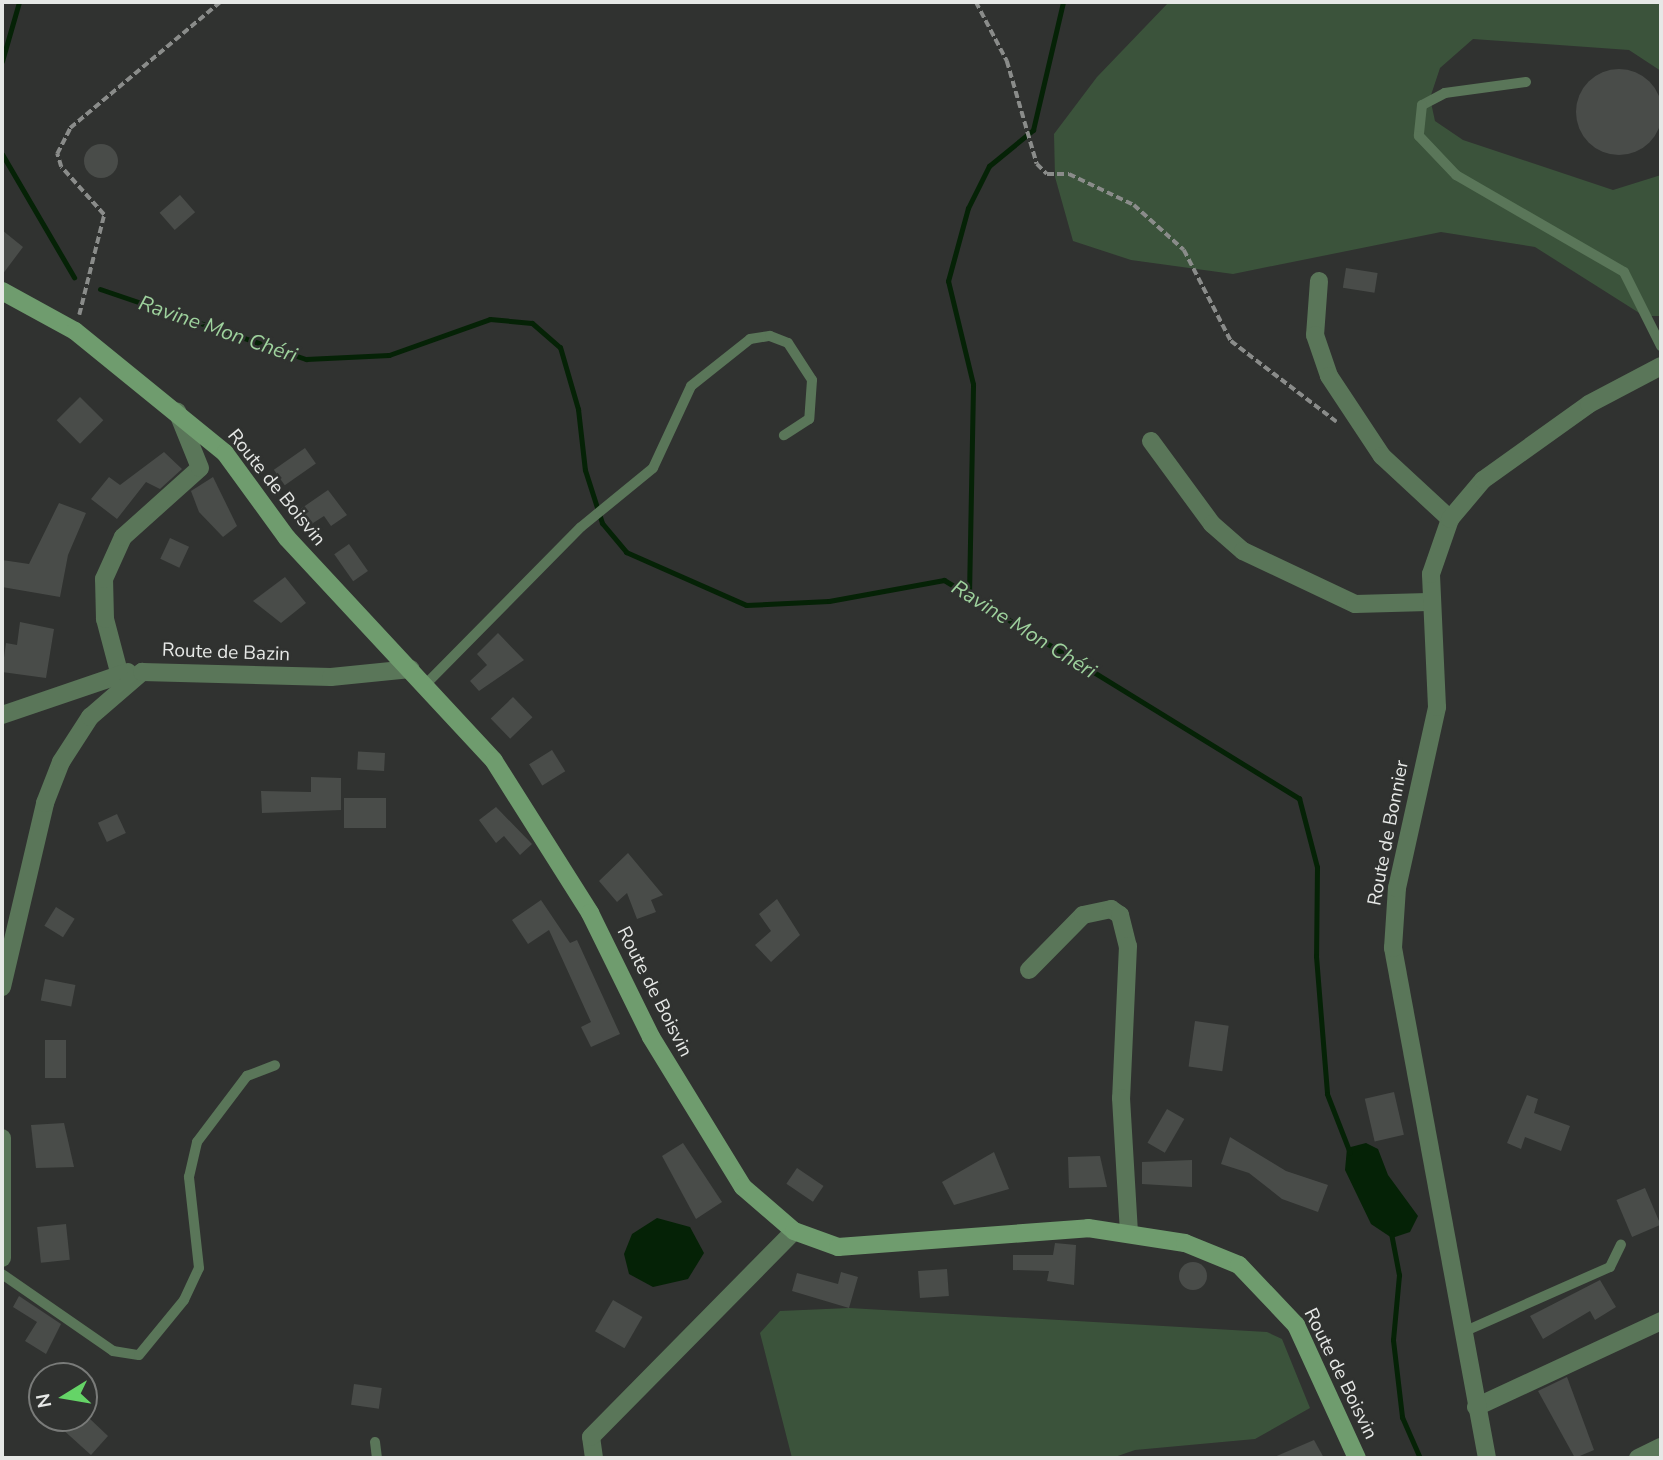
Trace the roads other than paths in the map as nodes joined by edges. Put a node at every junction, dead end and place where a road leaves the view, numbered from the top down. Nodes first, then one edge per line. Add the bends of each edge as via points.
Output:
1 (1526, 82) dead end
2 (1319, 281) dead end
3 (2, 291) edge
4 (1661, 346) edge
5 (1661, 366) edge
6 (177, 411) junction
7 (784, 435) dead end
8 (1152, 441) dead end
9 (1450, 519) junction
10 (1427, 602) junction
11 (411, 669) junction
12 (119, 672) junction
13 (142, 672) junction
14 (424, 685) junction
15 (2, 715) edge
16 (1029, 970) dead end
17 (2, 987) edge
18 (275, 1065) dead end
19 (2, 1138) edge
20 (794, 1231) junction
21 (1129, 1233) junction
22 (1621, 1244) dead end
23 (2, 1258) edge
24 (2, 1274) edge
25 (1661, 1321) edge
26 (1461, 1334) junction
27 (1476, 1407) junction
28 (375, 1443) dead end
29 (1661, 1447) edge
30 (591, 1457) edge
31 (377, 1458) edge
32 (1357, 1458) edge
33 (1487, 1458) edge
34 (1638, 1458) edge

1 - 4 lane via 1445,93 1422,105 1419,136 1456,175 1624,271
2 - 9 street via 1315,335 1329,376 1382,456
3 - 6 main road, Route de Boisvin via 75,331
5 - 9 street, Route de Bonnier via 1513,454
6 - 11 main road, Route de Boisvin via 225,453 287,538
6 - 12 street via 200,468 123,537 104,579 104,610
7 - 14 lane via 809,419 811,380 788,343 770,336 750,339 691,386 653,468 581,527
8 - 10 street via 1212,524 1243,551 1355,604
9 - 10 street, Route de Bonnier via 1435,555
10 - 26 street, Route de Bonnier via 1437,708 1392,933
11 - 13 street, Route de Bazin via 331,677
11 - 14 main road, Route de Boisvin
12 - 13 street
12 - 15 street
13 - 17 street, Route de Bazin via 90,717 61,762 46,803
14 - 20 main road, Route de Boisvin via 528,808 651,1037 743,1187
16 - 21 street via 1083,915 1111,909 1120,915 1128,946 1121,1098
18 - 24 lane via 247,1076 197,1142 189,1177 199,1268 184,1300 139,1354 113,1352
19 - 23 street
20 - 21 main road, Route de Boisvin via 838,1247 1088,1228
20 - 30 street via 592,1437
21 - 32 main road, Route de Boisvin via 1185,1243 1239,1265 1274,1296 1296,1325
22 - 26 lane via 1610,1267
25 - 27 street
26 - 27 street, Route de Bonnier
27 - 33 street, Route de Bonnier
28 - 31 lane
29 - 34 street

